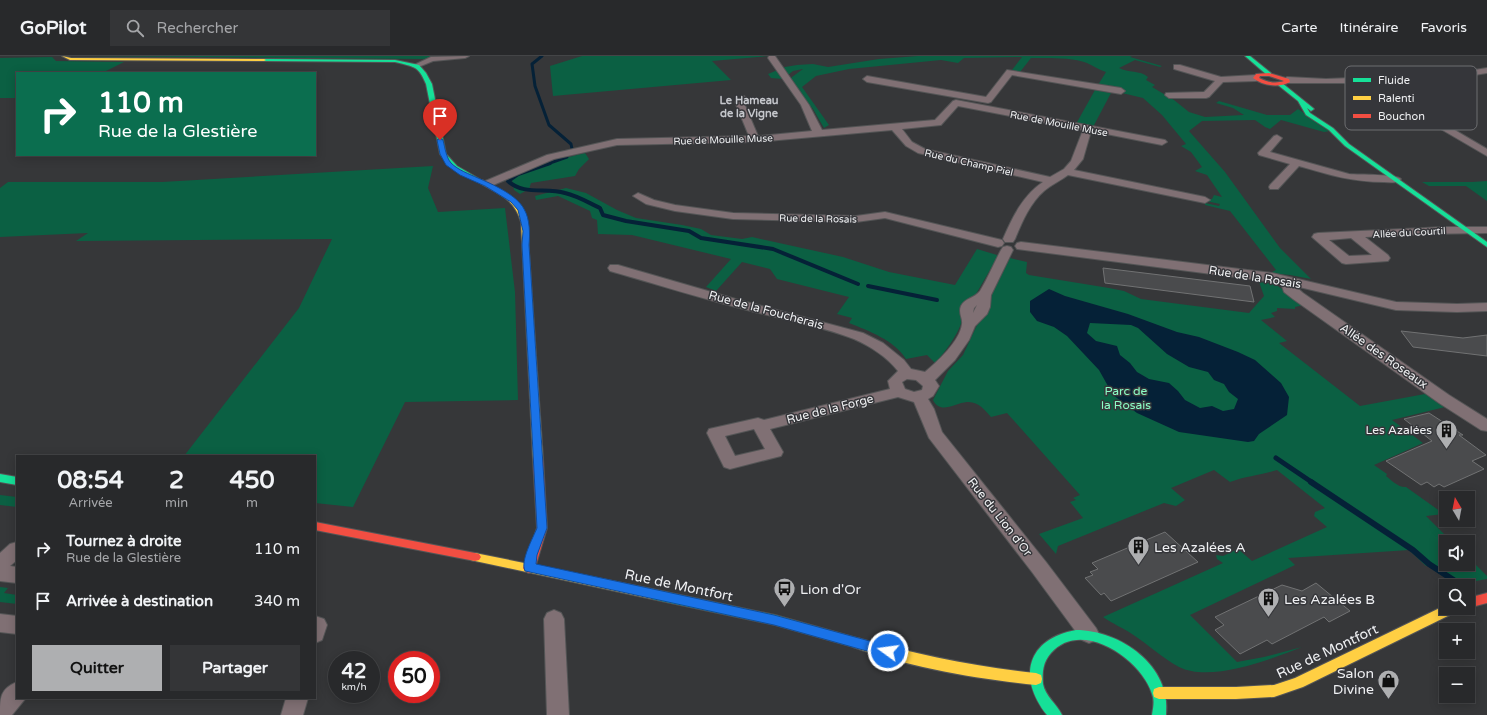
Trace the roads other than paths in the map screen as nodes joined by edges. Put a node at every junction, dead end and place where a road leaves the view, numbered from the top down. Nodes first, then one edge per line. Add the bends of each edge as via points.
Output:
1 (64, 56) edge
2 (465, 56) edge
3 (1247, 56) edge
4 (772, 58) dead end
5 (416, 66) junction
6 (1177, 67) dead end
7 (1487, 70) edge
8 (1477, 73) edge
9 (1269, 74) junction
10 (1477, 75) edge
11 (1256, 78) junction
12 (1487, 78) edge
13 (867, 79) dead end
14 (1221, 80) junction
15 (1345, 80) edge
16 (1283, 82) junction
17 (1121, 91) dead end
18 (1169, 95) dead end
19 (963, 96) junction
20 (744, 99) dead end
21 (988, 100) junction
22 (956, 103) junction
23 (981, 108) junction
24 (895, 127) junction
25 (1088, 129) junction
26 (1449, 130) edge
27 (818, 133) junction
28 (1277, 138) dead end
29 (755, 139) junction
30 (1162, 142) dead end
31 (1484, 150) edge
32 (1297, 163) junction
33 (1066, 172) junction
34 (1396, 179) junction
35 (1052, 181) junction
36 (487, 184) junction
37 (1274, 187) dead end
38 (638, 196) dead end
39 (1205, 200) dead end
40 (1464, 230) junction
41 (1487, 230) edge
42 (1354, 235) dead end
43 (1004, 244) junction
44 (1487, 245) edge
45 (614, 268) dead end
46 (1288, 280) junction
47 (1487, 307) edge
48 (907, 374) junction
49 (927, 379) junction
50 (899, 392) junction
51 (919, 397) junction
52 (760, 426) dead end
53 (1487, 426) edge
54 (0, 478) edge
55 (16, 481) edge
56 (316, 526) edge
57 (16, 551) edge
58 (0, 564) edge
59 (529, 568) junction
60 (0, 573) edge
61 (16, 575) edge
62 (1487, 598) edge
63 (1475, 601) edge
64 (1439, 614) edge
65 (554, 619) dead end
66 (0, 623) edge
67 (16, 625) edge
68 (1089, 634) junction
69 (1036, 679) junction
70 (16, 693) edge
71 (1159, 694) junction
72 (297, 699) edge
73 (0, 713) edge
74 (292, 715) edge
75 (558, 715) edge
76 (1055, 715) edge
77 (1159, 715) edge

1 - 5 street via 84,60 395,61
2 - 5 street via 431,59
3 - 9 street
4 - 27 street via 805,105
5 - 36 street via 423,69 427,76 443,154 448,164 462,174
6 - 14 street
7 - 8 street
9 - 11 street via 1258,75
9 - 16 street via 1280,77
10 - 12 street
11 - 14 street
11 - 16 street via 1264,82
13 - 19 street
14 - 18 street via 1206,95
15 - 16 street
16 - 34 street via 1300,102 1301,107 1316,121 1328,127 1347,145
17 - 21 street via 1010,72
19 - 21 street
19 - 22 street, Rue de Mouille Muse
20 - 29 street via 739,102
21 - 23 street
22 - 23 street, Rue de Mouille Muse
22 - 24 street, Rue de Mouille Muse via 938,123
23 - 25 street, Rue de Mouille Muse
24 - 27 street, Rue de Mouille Muse
24 - 35 street, Rue du Champ Piel via 909,144 922,151
25 - 30 street, Rue de Mouille Muse
25 - 33 street via 1082,140 1079,157
26 - 31 street
27 - 29 street, Rue de Mouille Muse
28 - 32 street via 1263,153
29 - 36 street, Rue de Mouille Muse via 617,142 551,157
32 - 34 street via 1348,177
32 - 37 street
33 - 35 street
33 - 39 street
34 - 40 street
35 - 43 street via 1032,197
36 - 59 street via 514,200 521,209 526,231 542,528
38 - 43 street, Rue de la Rosais via 674,208 733,216 856,219 885,215
40 - 41 street, Allée du Courtil
40 - 42 street, Allée du Courtil
40 - 44 street
43 - 46 street, Rue de la Rosais via 1019,242 1022,246
43 - 49 street via 984,295 982,311 969,324 950,357
45 - 48 street, Rue de la Foucherais via 858,336 878,346 899,363
46 - 47 street, Rue de la Rosais via 1396,306
46 - 53 street, Allée des Roseaux via 1289,289 1298,296 1444,399
48 - 49 street via 918,374
48 - 50 street via 895,381
49 - 51 street via 931,390
50 - 51 street
50 - 52 street, Rue de la Forge
51 - 68 street, Rue du Lion d'Or via 935,434
54 - 55 street
56 - 59 street, Rue de Montfort
57 - 58 street
59 - 69 street, Rue de Montfort via 774,620 872,648 965,670
60 - 61 street
62 - 63 street
64 - 71 street, Rue de Montfort via 1298,683 1274,691
65 - 75 street
66 - 67 street
68 - 69 street via 1063,637 1047,645 1037,660
68 - 71 street via 1129,653 1148,671
69 - 76 street via 1044,701
70 - 73 street
71 - 77 street
72 - 74 street

